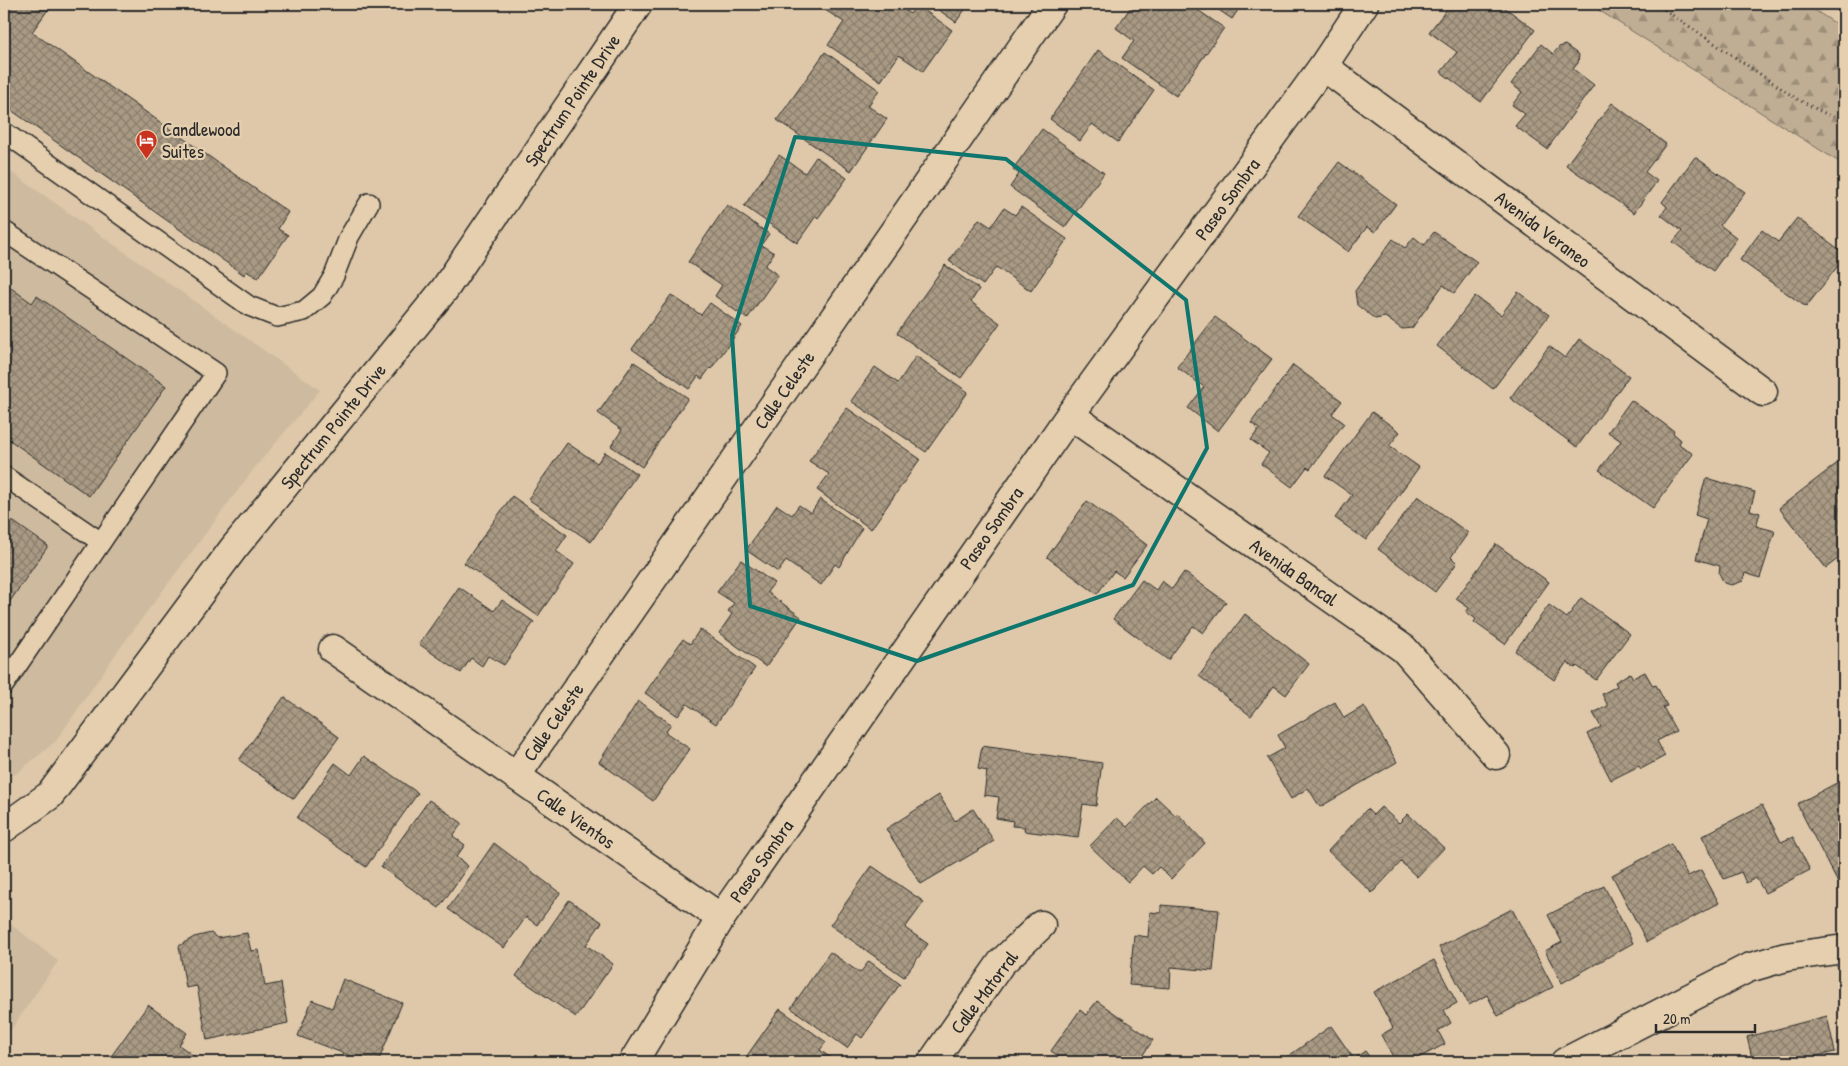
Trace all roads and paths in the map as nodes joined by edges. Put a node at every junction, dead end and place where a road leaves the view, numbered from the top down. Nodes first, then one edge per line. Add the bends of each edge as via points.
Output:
1 (1052, 4) edge
2 (1364, 4) edge
3 (1656, 4) edge
4 (626, 8) edge
5 (1323, 66) junction
6 (1844, 123) edge
7 (4, 132) edge
8 (369, 203) dead end
9 (4, 231) edge
10 (1763, 392) dead end
11 (1070, 415) junction
12 (4, 476) edge
13 (101, 542) junction
14 (333, 648) dead end
15 (4, 685) edge
16 (1496, 755) dead end
17 (516, 776) junction
18 (4, 828) edge
19 (721, 918) junction
20 (1041, 924) dead end
21 (1844, 949) edge
22 (633, 1062) edge
23 (932, 1062) edge
24 (1566, 1062) edge

1 - 17 street, Calle Celeste
2 - 5 street, Paseo Sombra
3 - 6 path via 1797,99
4 - 18 street, Spectrum Pointe Drive via 444,290 233,549 50,795
5 - 10 street, Avenida Veraneo
5 - 11 street, Paseo Sombra
7 - 8 lane via 249,306 276,317 304,311 322,296 334,276 349,237
9 - 13 lane via 216,373
11 - 16 street, Avenida Bancal via 1404,649
11 - 19 street, Paseo Sombra
12 - 13 lane
13 - 15 lane
14 - 17 street, Calle Vientos
17 - 19 street, Calle Vientos
19 - 22 street, Paseo Sombra
20 - 23 street, Calle Matorral via 1001,963
21 - 24 street via 1748,968

